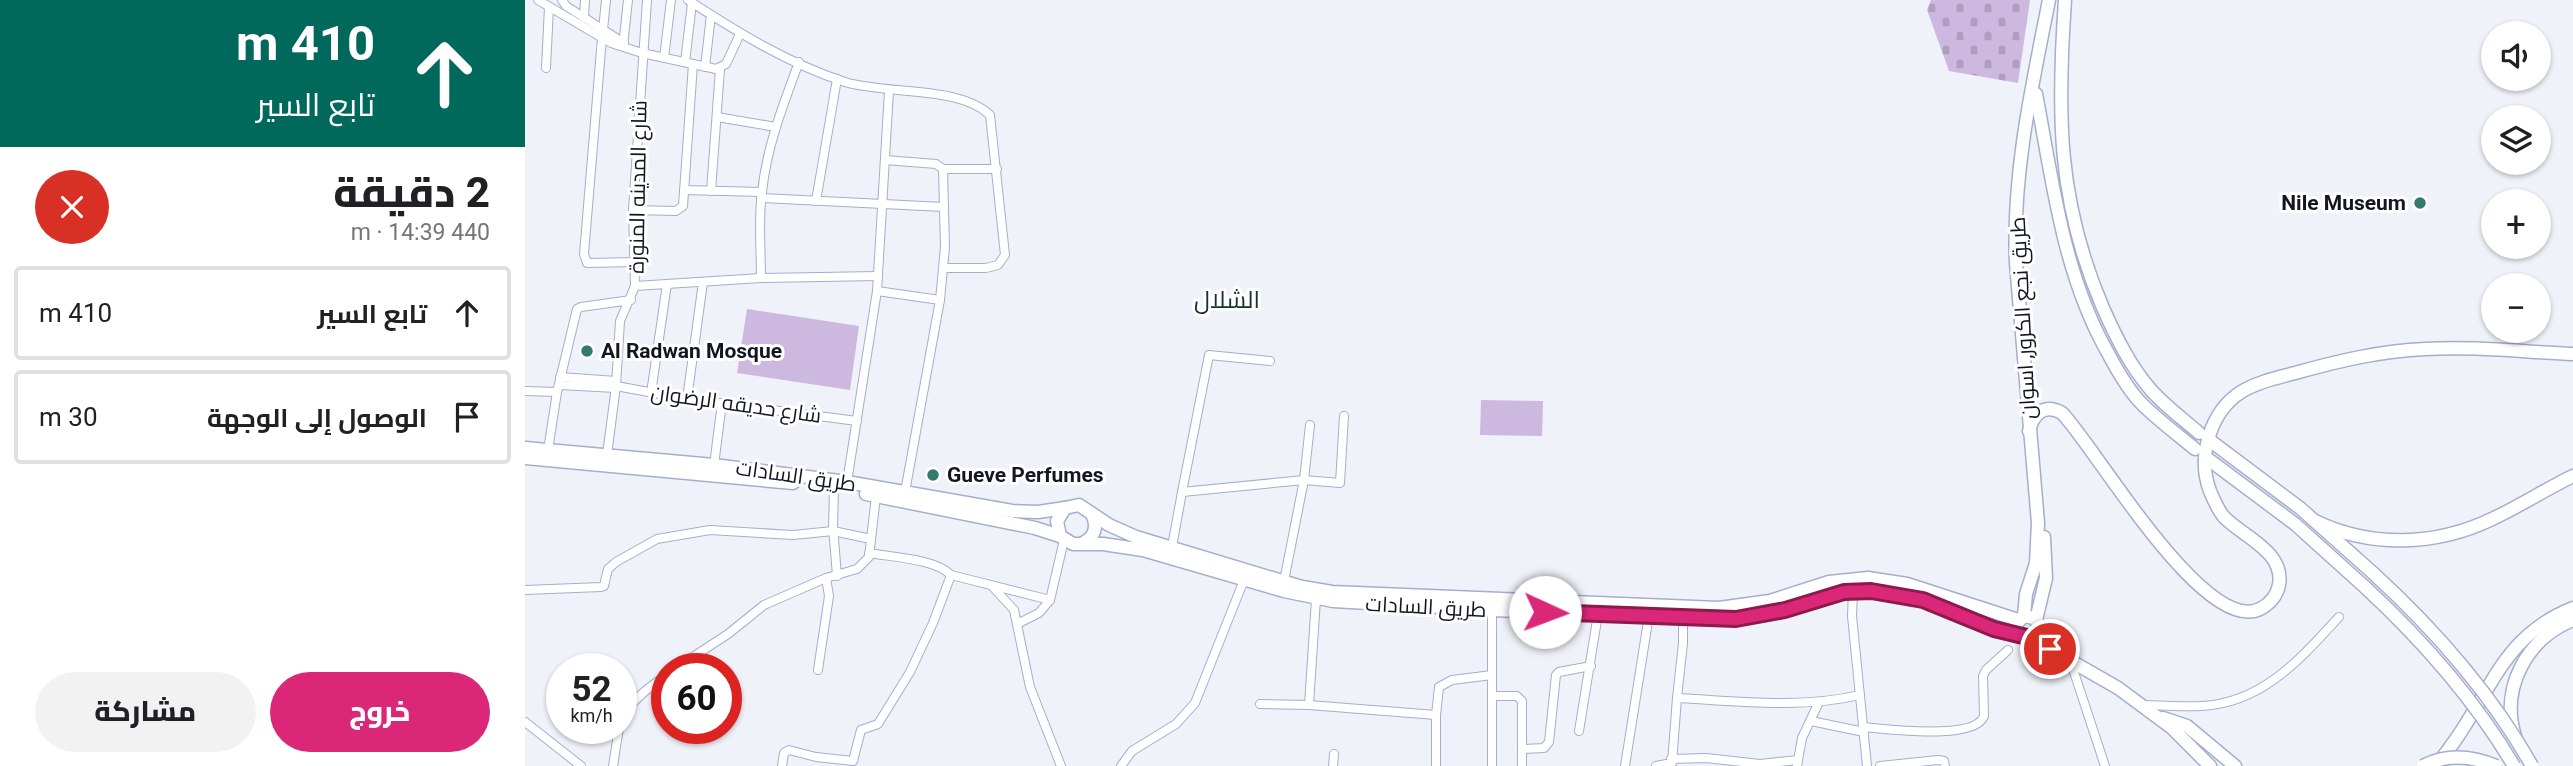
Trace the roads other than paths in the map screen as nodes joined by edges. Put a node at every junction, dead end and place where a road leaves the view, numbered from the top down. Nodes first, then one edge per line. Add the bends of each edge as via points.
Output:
1 (538, 0) edge
2 (562, 0) edge
3 (585, 0) edge
4 (605, 0) edge
5 (628, 0) edge
6 (647, 0) edge
7 (671, 0) edge
8 (2049, 0) edge
9 (2065, 0) edge
10 (690, 1) edge
11 (549, 6) junction
12 (711, 15) junction
13 (584, 18) junction
14 (603, 34) junction
15 (740, 34) junction
16 (623, 45) junction
17 (642, 53) junction
18 (664, 58) junction
19 (799, 62) junction
20 (689, 63) junction
21 (705, 66) junction
22 (547, 68) dead end
23 (720, 69) junction
24 (837, 79) junction
25 (2034, 83) junction
26 (889, 91) junction
27 (717, 117) junction
28 (776, 127) junction
29 (885, 160) junction
30 (943, 169) junction
31 (997, 169) junction
32 (684, 190) junction
33 (711, 191) junction
34 (761, 195) junction
35 (816, 201) junction
36 (881, 204) junction
37 (944, 207) junction
38 (633, 211) junction
39 (635, 262) junction
40 (943, 268) junction
41 (877, 276) junction
42 (761, 278) junction
43 (703, 282) junction
44 (667, 284) junction
45 (635, 286) junction
46 (877, 291) junction
47 (631, 300) junction
48 (940, 300) junction
49 (2573, 354) edge
50 (1270, 361) dead end
51 (559, 385) junction
52 (616, 385) junction
53 (525, 391) edge
54 (651, 393) junction
55 (687, 398) junction
56 (722, 403) junction
57 (1344, 416) dead end
58 (857, 421) junction
59 (1310, 425) dead end
60 (2029, 431) junction
61 (2199, 433) dead end
62 (2212, 442) dead end
63 (525, 448) edge
64 (2195, 449) dead end
65 (548, 450) junction
66 (607, 455) junction
67 (525, 458) edge
68 (2208, 459) dead end
69 (713, 465) junction
70 (2573, 476) edge
71 (1304, 480) junction
72 (847, 482) junction
73 (834, 488) junction
74 (905, 492) junction
75 (1182, 492) junction
76 (876, 496) junction
77 (1065, 509) junction
78 (1092, 513) junction
79 (2038, 513) junction
80 (2315, 521) junction
81 (833, 531) junction
82 (1062, 538) junction
83 (871, 539) junction
84 (1083, 543) junction
85 (1172, 547) junction
86 (869, 553) junction
87 (951, 575) junction
88 (837, 576) junction
89 (825, 578) junction
90 (1244, 580) junction
91 (1284, 581) junction
92 (993, 587) junction
93 (525, 590) edge
94 (1853, 591) junction
95 (2026, 594) junction
96 (1316, 599) junction
97 (1050, 600) junction
98 (2573, 608) edge
99 (1492, 610) junction
100 (1992, 611) junction
101 (1598, 614) junction
102 (1649, 615) junction
103 (1682, 617) junction
104 (2339, 617) dead end
105 (2573, 620) edge
106 (1017, 624) junction
107 (2025, 626) junction
108 (2008, 650) dead end
109 (698, 653) edge
110 (2070, 660) junction
111 (1591, 666) junction
112 (818, 670) dead end
113 (1492, 675) junction
114 (651, 686) edge
115 (1860, 695) junction
116 (1492, 696) junction
117 (637, 698) edge
118 (1677, 698) junction
119 (1819, 702) junction
120 (1260, 704) dead end
121 (1309, 705) junction
122 (2141, 705) junction
123 (1436, 715) junction
124 (2159, 718) junction
125 (1811, 721) junction
126 (525, 722) edge
127 (1864, 730) junction
128 (1579, 731) dead end
129 (2516, 740) junction
130 (617, 744) edge
131 (1522, 749) junction
132 (1334, 754) dead end
133 (1671, 758) junction
134 (815, 762) edge
135 (1688, 762) edge
136 (1798, 763) edge
137 (1760, 765) edge
138 (580, 766) edge
139 (614, 766) edge
140 (782, 766) edge
141 (1061, 766) edge
142 (1121, 766) edge
143 (1333, 766) edge
144 (1436, 766) edge
145 (1492, 766) edge
146 (1522, 766) edge
147 (1625, 766) edge
148 (1656, 766) edge
149 (1867, 766) edge
150 (1880, 766) edge
151 (1945, 766) edge
152 (2105, 766) edge
153 (2210, 766) edge
154 (2235, 766) edge
155 (2423, 766) edge
156 (2436, 766) edge
157 (2496, 766) edge
158 (2514, 766) edge
159 (2532, 766) edge

1 - 11 street
2 - 13 street
3 - 13 street
4 - 14 street
5 - 16 street
6 - 17 street, شارع المدينه المنورة
7 - 18 street
8 - 25 main road, طريق نجع الكرور, اسوان
9 - 61 main road via 2061,133 2077,233 2094,286 2129,362 2152,391
10 - 12 street
10 - 20 street
11 - 14 street
11 - 22 street
12 - 15 street
12 - 21 street
13 - 14 street
14 - 16 street
14 - 39 street via 584,254 587,263
15 - 19 street
15 - 23 street
16 - 17 street
17 - 18 street
17 - 38 street, شارع المدينه المنورة
18 - 20 street
19 - 24 street
19 - 28 street
20 - 21 street
20 - 32 street
21 - 23 street
23 - 27 street
24 - 26 street
24 - 35 street
25 - 60 main road, طريق نجع الكرور, اسوان via 2015,225
25 - 64 main road via 2063,239 2100,341 2141,403
26 - 29 street
26 - 31 street via 949,97 986,110 993,121
27 - 28 street
27 - 33 street
28 - 34 street
29 - 30 street via 936,164
29 - 36 street
30 - 31 street
30 - 37 street
31 - 40 street via 1003,261 986,268
32 - 33 street
32 - 38 street via 679,211
33 - 34 street
34 - 35 street
34 - 42 street
35 - 36 street
36 - 37 street
36 - 41 street
37 - 40 street
38 - 39 street, شارع المدينه المنورة
39 - 45 street, شارع المدينه المنورة
40 - 48 street
41 - 42 street
41 - 46 street
42 - 43 street
43 - 44 street
43 - 55 street
44 - 45 street
44 - 54 street
45 - 47 street, شارع المدينه المنورة
46 - 48 street
46 - 58 street
47 - 51 street via 578,308
47 - 52 street, شارع المدينه المنورة via 620,321
48 - 74 street
49 - 60 main road via 2442,348 2395,351 2320,366 2239,393 2226,405 2209,435 2205,469 2211,495 2224,517 2266,549 2279,572 2276,595 2269,604 2247,612 2214,597 2169,556 2062,413 2050,408 2039,412
50 - 75 street via 1209,355
51 - 52 street, شارع حديقه الرضوان
51 - 53 street, شارع حديقه الرضوان
51 - 65 street
52 - 54 street, شارع حديقه الرضوان
52 - 66 street, شارع المدينه المنورة
54 - 55 street, شارع حديقه الرضوان
55 - 56 street, شارع حديقه الرضوان
56 - 58 street, شارع حديقه الرضوان
56 - 69 street
57 - 71 street via 1340,483
58 - 72 street
59 - 71 street
60 - 79 main road, طريق نجع الكرور, اسوان
62 - 80 main road
63 - 65 main road, طريق السادات
65 - 66 main road, طريق السادات
66 - 69 main road, طريق السادات
67 - 73 main road, طريق السادات
68 - 158 main road, bridge via 2295,524 2396,616 2439,663
69 - 72 main road, طريق السادات
70 - 80 main road via 2493,519 2434,538 2366,538 2339,533
71 - 75 street
71 - 91 street
72 - 74 main road, طريق السادات
73 - 76 main road, طريق السادات
73 - 81 street
74 - 77 main road, طريق السادات via 1011,511
75 - 85 street
76 - 82 main road, طريق السادات via 1035,528
76 - 83 street
77 - 78 main road via 1079,505
77 - 82 main road via 1057,521
78 - 84 main road via 1094,533
78 - 85 main road, طريق السادات via 1126,533
79 - 95 main road, طريق نجع الكرور, اسوان via 2036,563
79 - 107 main road, طريق نجع الكرور, اسوان via 2047,567 2043,599
80 - 129 main road, bridge via 2406,604 2450,652
81 - 83 street
81 - 88 street
81 - 93 street via 677,534 657,538 616,562 608,569 604,586
82 - 84 main road
82 - 97 street
83 - 86 street
84 - 90 main road, طريق السادات via 1133,548
85 - 91 main road, طريق السادات
86 - 87 street via 945,569
86 - 88 street via 857,569
87 - 92 street
87 - 134 street via 910,672 878,724 861,730 853,761
88 - 89 street
89 - 109 street via 764,605
89 - 112 street via 829,596
90 - 96 main road, طريق السادات
90 - 142 street via 1195,703 1176,724 1132,751
91 - 100 main road, طريق السادات via 1347,594 1719,608 1770,601 1829,582 1868,578 1907,584
92 - 97 street
92 - 106 street via 1013,610
94 - 103 main road, طريق السادات via 1761,616
94 - 107 main road, طريق السادات via 1906,596 1994,629
94 - 115 street
95 - 100 main road via 2011,606
95 - 107 main road, طريق نجع الكرور, اسوان
96 - 99 main road, طريق السادات
96 - 121 street
97 - 106 street via 1039,613
98 - 156 main road via 2537,627 2512,650
99 - 101 main road, طريق السادات
99 - 113 street
100 - 107 main road, طريق السادات
101 - 102 main road, طريق السادات
101 - 111 street
102 - 103 main road, طريق السادات
102 - 147 street
103 - 118 street
104 - 122 street via 2290,668 2249,694 2202,706
105 - 129 main road via 2541,640 2518,672 2511,701
106 - 141 street via 1030,687
107 - 110 main road
108 - 127 street via 1983,677 1983,716 1976,726 1939,731
110 - 122 main road
110 - 152 street
111 - 128 street
111 - 131 street via 1556,675 1549,742 1544,748
113 - 116 street
113 - 123 street via 1442,684
114 - 117 street
115 - 119 street
115 - 127 street
116 - 131 street via 1517,696 1522,701
116 - 145 street
118 - 119 street
118 - 133 street
119 - 125 street
120 - 121 street
121 - 123 street
122 - 124 main road
123 - 144 street
124 - 153 main road
124 - 154 main road via 2187,726
125 - 127 street
125 - 136 street via 1802,738
126 - 138 street
127 - 149 street
129 - 159 main road, bridge
130 - 139 street
131 - 146 street
132 - 143 street
133 - 135 street
133 - 148 street via 1671,764
134 - 140 street via 786,750
135 - 137 street via 1706,758
136 - 137 street
150 - 151 street via 1938,760
155 - 157 main road, bridge via 2452,758

